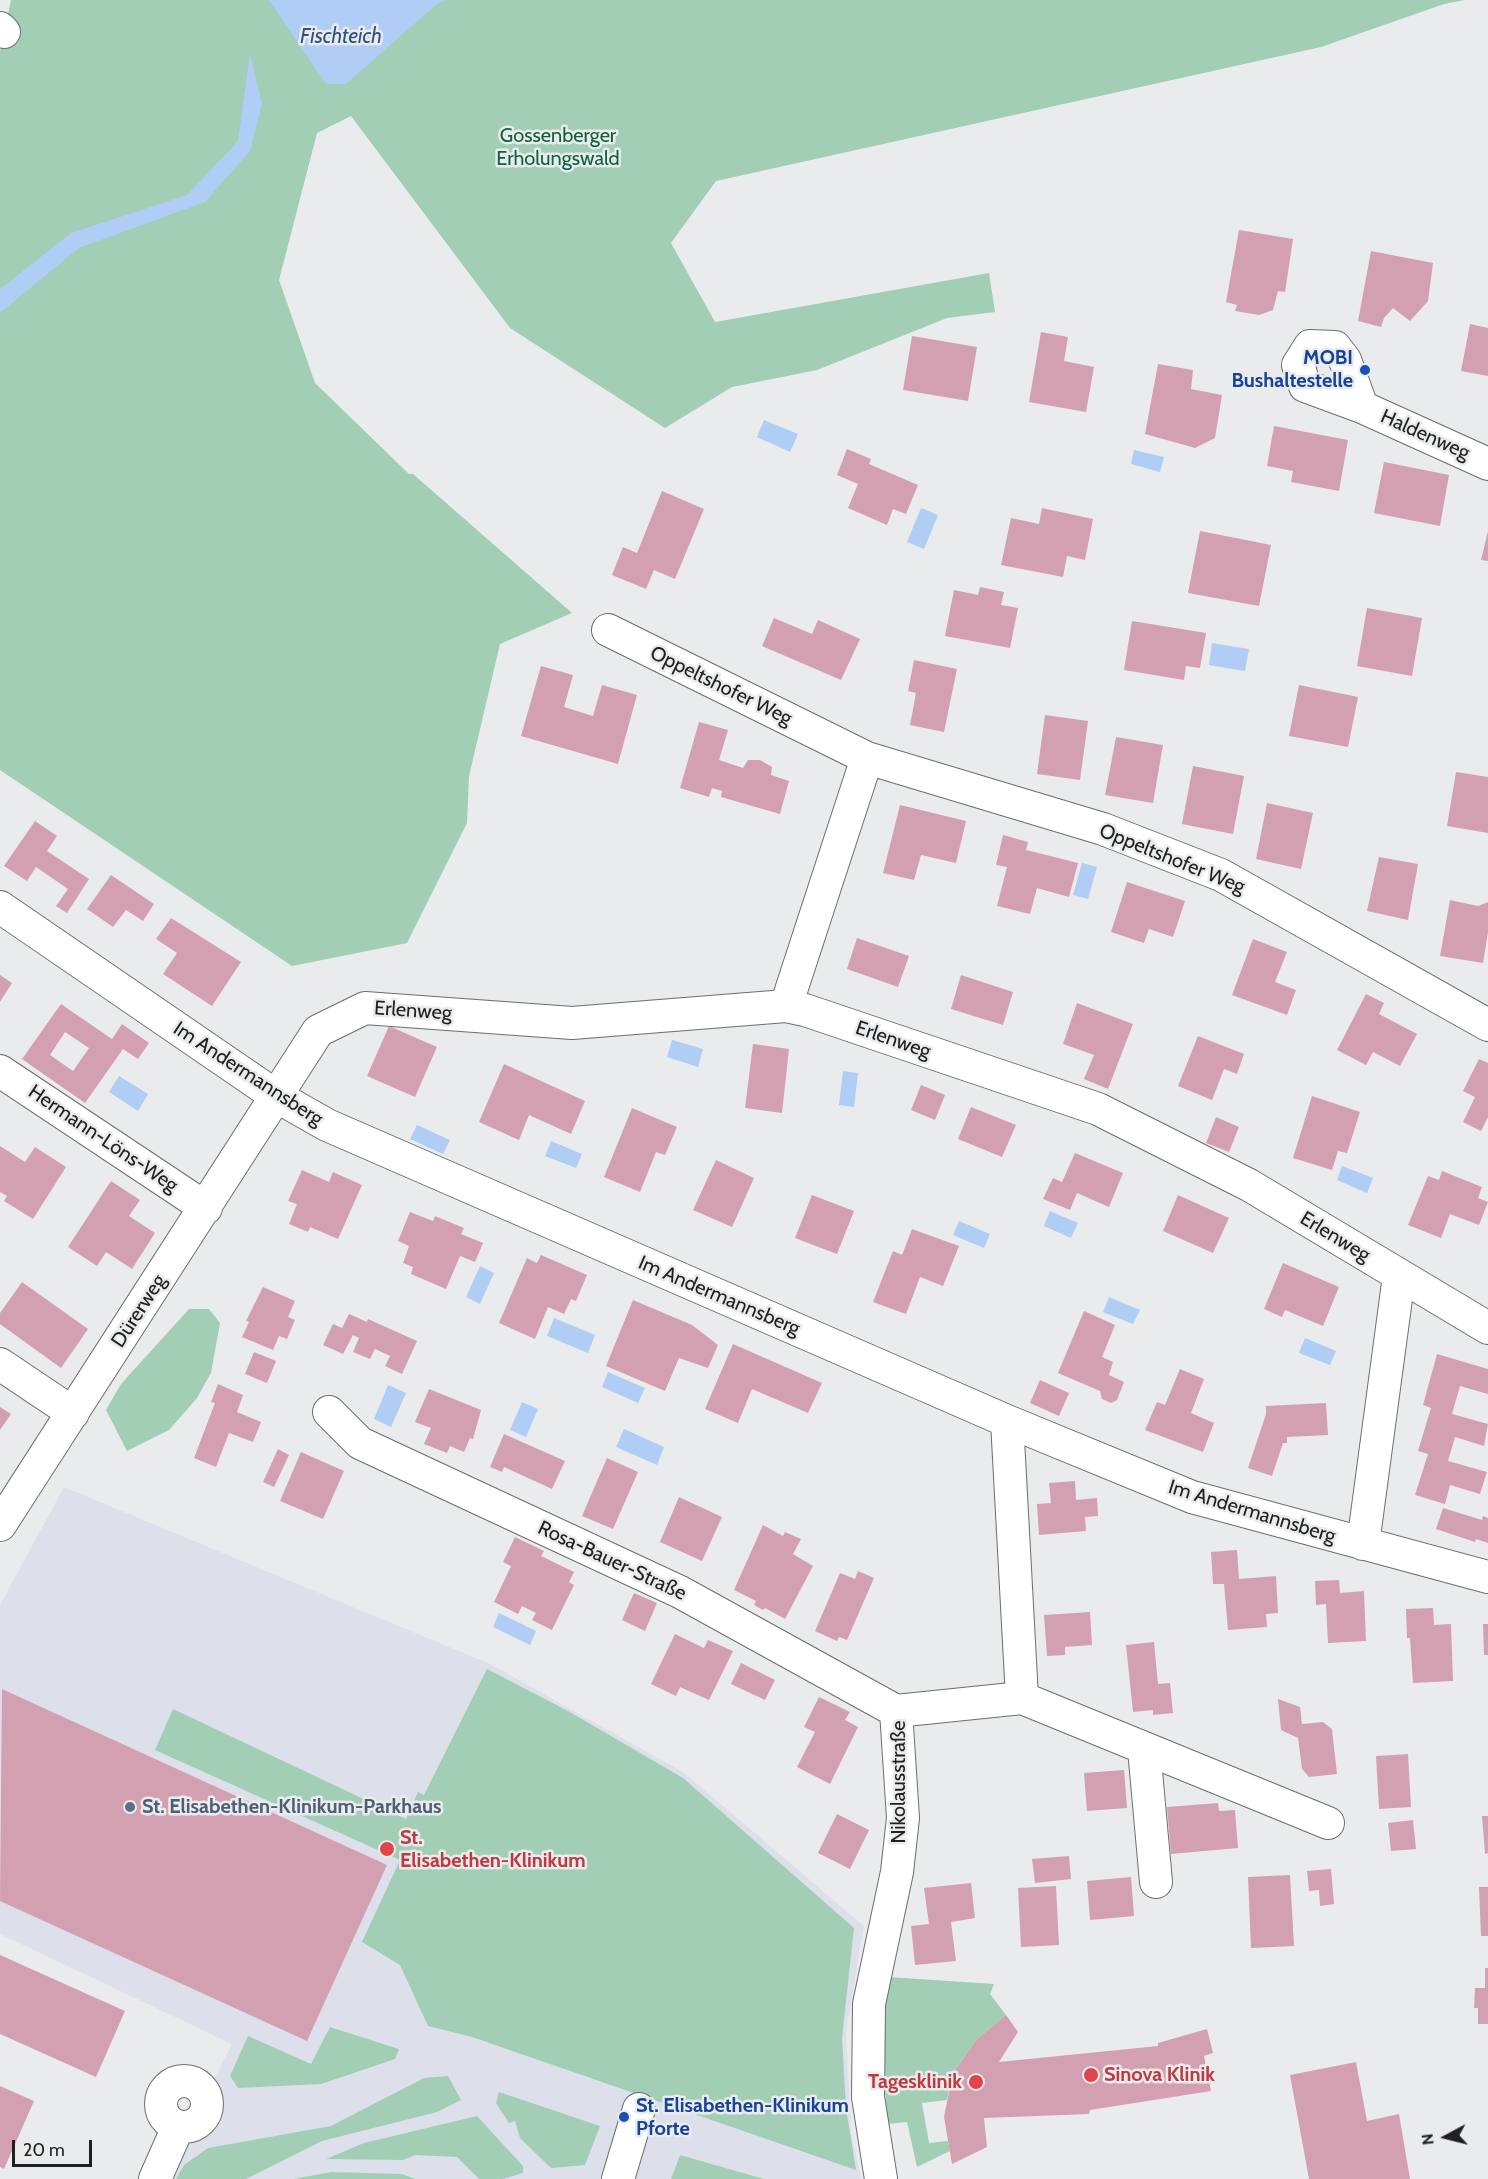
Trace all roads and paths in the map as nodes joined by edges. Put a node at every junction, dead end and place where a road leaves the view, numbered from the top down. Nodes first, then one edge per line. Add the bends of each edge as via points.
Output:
1 (1362, 407) dead end
2 (1488, 464) edge
3 (608, 630) dead end
4 (867, 758) junction
5 (0, 908) edge
6 (786, 1006) junction
7 (1488, 1025) edge
8 (0, 1071) edge
9 (276, 1096) junction
10 (206, 1208) junction
11 (1399, 1276) junction
12 (1488, 1328) edge
13 (0, 1364) edge
14 (329, 1412) dead end
15 (73, 1413) junction
16 (1007, 1420) junction
17 (0, 1525) edge
18 (1363, 1545) junction
19 (1488, 1577) edge
20 (1022, 1698) junction
21 (896, 1711) junction
22 (1144, 1749) junction
23 (1328, 1823) dead end
24 (1156, 1882) dead end
25 (639, 2109) dead end
26 (178, 2127) dead end
27 (155, 2179) edge
28 (618, 2179) edge
29 (881, 2179) edge

1 - 2 street, Haldenweg
3 - 4 street, Oppeltshofer Weg
4 - 6 street
4 - 7 street, Oppeltshofer Weg via 1103,829 1221,875
5 - 9 street, Im Andermannsberg
6 - 9 street, Erlenweg via 572,1023 364,1008 318,1031
6 - 11 street, Erlenweg via 1098,1109 1249,1185
8 - 10 street, Hermann-Löns-Weg
9 - 10 street, Dürerweg
9 - 16 street, Im Andermannsberg via 327,1125
10 - 15 street, Dürerweg
11 - 12 street, Erlenweg
11 - 18 street
13 - 15 street
14 - 21 street, Rosa-Bauer-Straße via 360,1443 680,1592
15 - 17 street, Dürerweg
16 - 18 street, Im Andermannsberg via 1192,1497
16 - 20 street
18 - 19 street, Im Andermannsberg
20 - 21 street, Nikolausstraße
20 - 22 street
21 - 29 street, Nikolausstraße via 903,1818 897,1872 869,2004 868,2097
22 - 23 street
22 - 24 street
25 - 28 street
26 - 27 street

